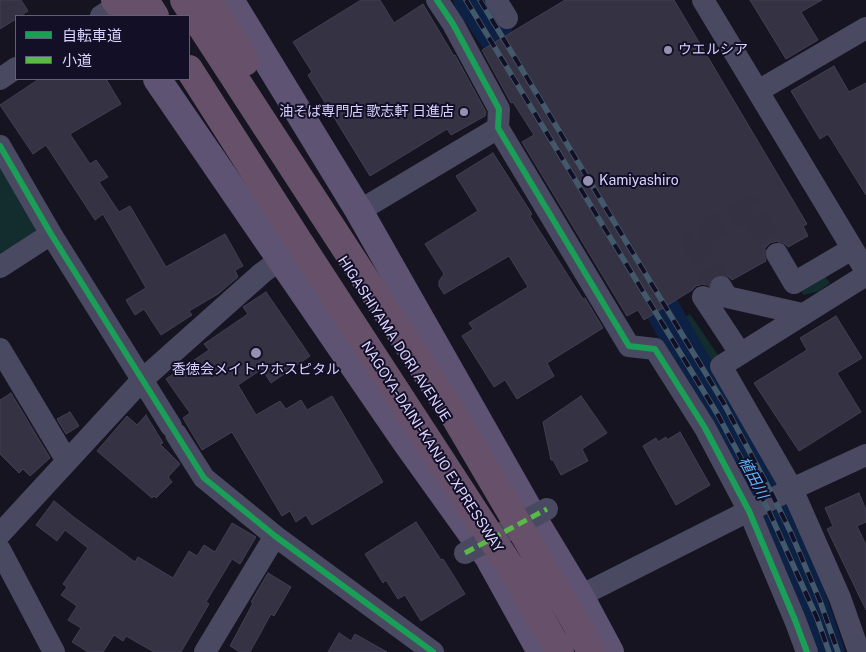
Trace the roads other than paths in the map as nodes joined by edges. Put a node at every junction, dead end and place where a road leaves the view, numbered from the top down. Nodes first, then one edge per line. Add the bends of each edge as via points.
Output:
1 (145, 0) edge
2 (152, 0) edge
3 (178, 0) edge
4 (184, 0) edge
5 (209, 0) edge
6 (230, 0) edge
7 (437, 0) edge
8 (703, 0) edge
9 (154, 15) edge
10 (161, 15) edge
11 (188, 15) edge
12 (190, 19) edge
13 (866, 28) edge
14 (190, 57) edge
15 (15, 69) edge
16 (190, 71) edge
17 (0, 78) edge
18 (159, 80) edge
19 (177, 80) edge
20 (758, 91) junction
21 (498, 128) junction
22 (0, 146) edge
23 (359, 210) junction
24 (51, 234) junction
25 (852, 249) junction
26 (291, 252) junction
27 (777, 254) tunnel mouth
28 (0, 266) edge
29 (866, 273) edge
30 (802, 314) junction
31 (0, 348) edge
32 (735, 356) junction
33 (142, 380) junction
34 (442, 420) junction
35 (866, 455) edge
36 (67, 461) junction
37 (770, 501) junction
38 (543, 519) junction
39 (275, 536) junction
40 (0, 547) edge
41 (478, 556) junction
42 (580, 596) junction
43 (429, 651) edge
44 (54, 652) edge
45 (205, 652) edge
46 (541, 652) edge
47 (560, 652) edge
48 (591, 652) edge
49 (610, 652) edge
50 (807, 652) edge
51 (858, 652) edge

1 - 9 highway
2 - 10 main road
3 - 11 main road, HIGASHIYAMA DORI AVENUE
4 - 34 highway
5 - 34 highway via 309,174
6 - 23 main road
7 - 21 street via 499,109
8 - 20 street
12 - 34 main road, HIGASHIYAMA DORI AVENUE
13 - 20 street
14 - 34 main road, HIGASHIYAMA DORI AVENUE
15 - 17 street
16 - 26 highway
18 - 26 main road
19 - 26 highway
20 - 25 street
21 - 23 street
21 - 37 street via 628,346 655,349 705,428
22 - 24 street
23 - 38 main road
24 - 28 street
24 - 33 street
25 - 27 street via 794,283
25 - 29 street
26 - 33 street
26 - 41 main road
26 - 47 highway, NAGOYA-DAINI-KANJO EXPRESSWAY, bridge via 515,574
29 - 30 street
30 - 32 street
30 - 32 street via 727,297 706,296
31 - 36 street
32 - 37 street via 721,366
33 - 36 street
33 - 39 street via 204,478
34 - 38 main road, HIGASHIYAMA DORI AVENUE
34 - 41 main road, HIGASHIYAMA DORI AVENUE
34 - 48 highway, bridge via 577,625
35 - 37 street
36 - 40 street
37 - 42 street
37 - 50 street via 796,620
37 - 51 street via 840,598
38 - 41 street, bridge
38 - 42 main road, HIGASHIYAMA DORI AVENUE
39 - 43 street
39 - 45 street
40 - 44 street
41 - 46 main road, HIGASHIYAMA DORI AVENUE
42 - 49 main road, HIGASHIYAMA DORI AVENUE

